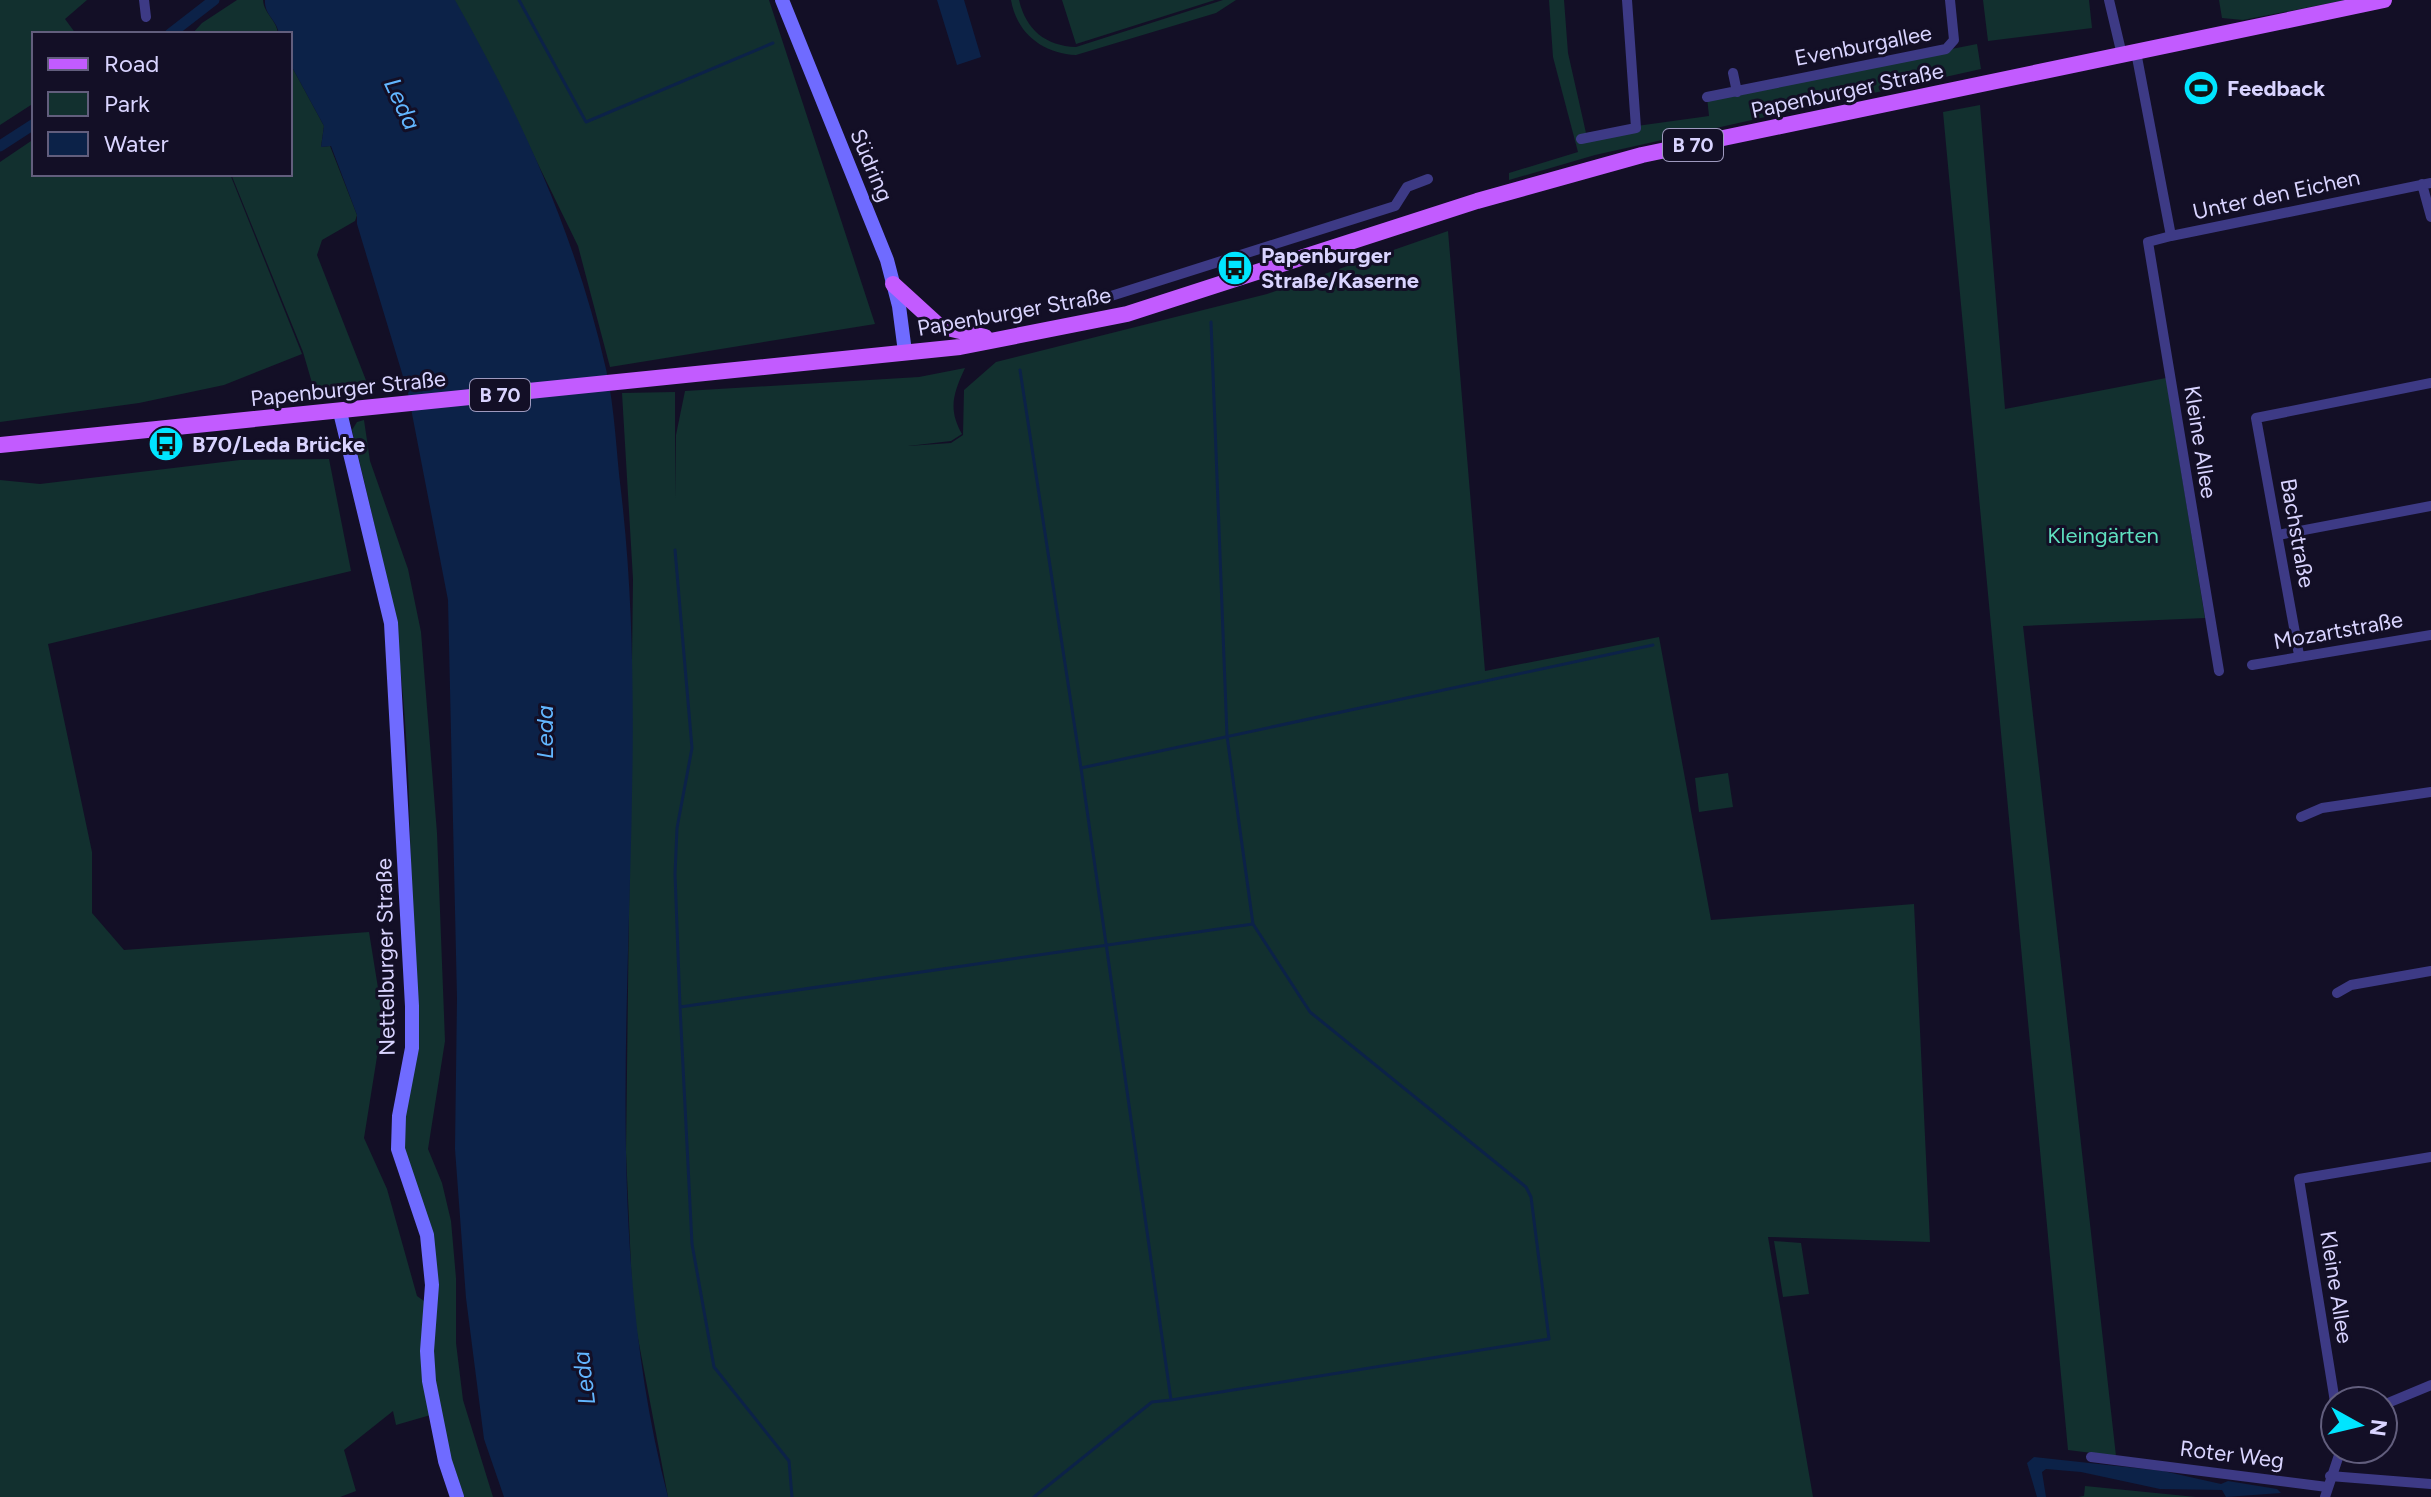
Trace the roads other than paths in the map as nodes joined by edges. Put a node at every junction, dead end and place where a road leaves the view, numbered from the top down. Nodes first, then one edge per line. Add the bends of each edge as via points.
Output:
1 (144, 0) edge
2 (782, 0) edge
3 (1627, 0) edge
4 (1950, 0) edge
5 (2109, 0) edge
6 (2384, 0) edge
7 (146, 17) dead end
8 (2129, 53) junction
9 (1733, 73) dead end
10 (1737, 92) junction
11 (1707, 97) dead end
12 (1581, 139) dead end
13 (1428, 179) dead end
14 (2427, 183) edge
15 (2431, 217) edge
16 (2171, 236) junction
17 (893, 284) junction
18 (1089, 303) dead end
19 (1003, 340) junction
20 (905, 352) junction
21 (2431, 383) edge
22 (340, 412) junction
23 (0, 445) edge
24 (2431, 506) edge
25 (2278, 535) junction
26 (2431, 635) edge
27 (2299, 655) junction
28 (2252, 665) dead end
29 (2219, 671) dead end
30 (2431, 792) edge
31 (2301, 817) dead end
32 (2431, 971) edge
33 (2337, 993) dead end
34 (2431, 1157) edge
35 (2332, 1385) edge
36 (2431, 1385) edge
37 (2399, 1398) edge
38 (2091, 1457) dead end
39 (2335, 1465) edge
40 (2431, 1484) edge
41 (2327, 1487) edge
42 (457, 1497) edge

1 - 7 street
2 - 17 street, Südring
3 - 12 street via 1636,128
4 - 10 street, Evenburgallee via 1950,47
5 - 8 street, Unter den Eichen
6 - 8 main road, Papenburger Straße / B 70
8 - 16 street, Unter den Eichen
8 - 19 main road, Papenburger Straße / B 70 via 1642,155 1477,201 1127,314
9 - 10 street
10 - 11 street, Evenburgallee
13 - 18 street via 1407,187 1395,206
14 - 15 street
14 - 16 street, Unter den Eichen
16 - 29 street, Kleine Allee via 2148,242
17 - 19 main road via 939,326
17 - 20 street, Südring
19 - 20 main road, Papenburger Straße / B 70
20 - 22 main road, Papenburger Straße / B 70
21 - 25 street, Bachstraße via 2256,418
22 - 23 main road, Papenburger Straße / B 70
22 - 42 street, Nettelburger Straße via 391,623 412,1006 412,1048 398,1149 427,1235 432,1285 429,1381
24 - 25 street
25 - 27 street, Bachstraße
26 - 27 street, Mozartstraße
27 - 28 street, Mozartstraße
30 - 31 street via 2322,808
32 - 33 street via 2351,985
34 - 35 street, Kleine Allee via 2299,1179
36 - 37 street
38 - 41 street, Roter Weg
39 - 41 street
40 - 41 street, Roter Weg

